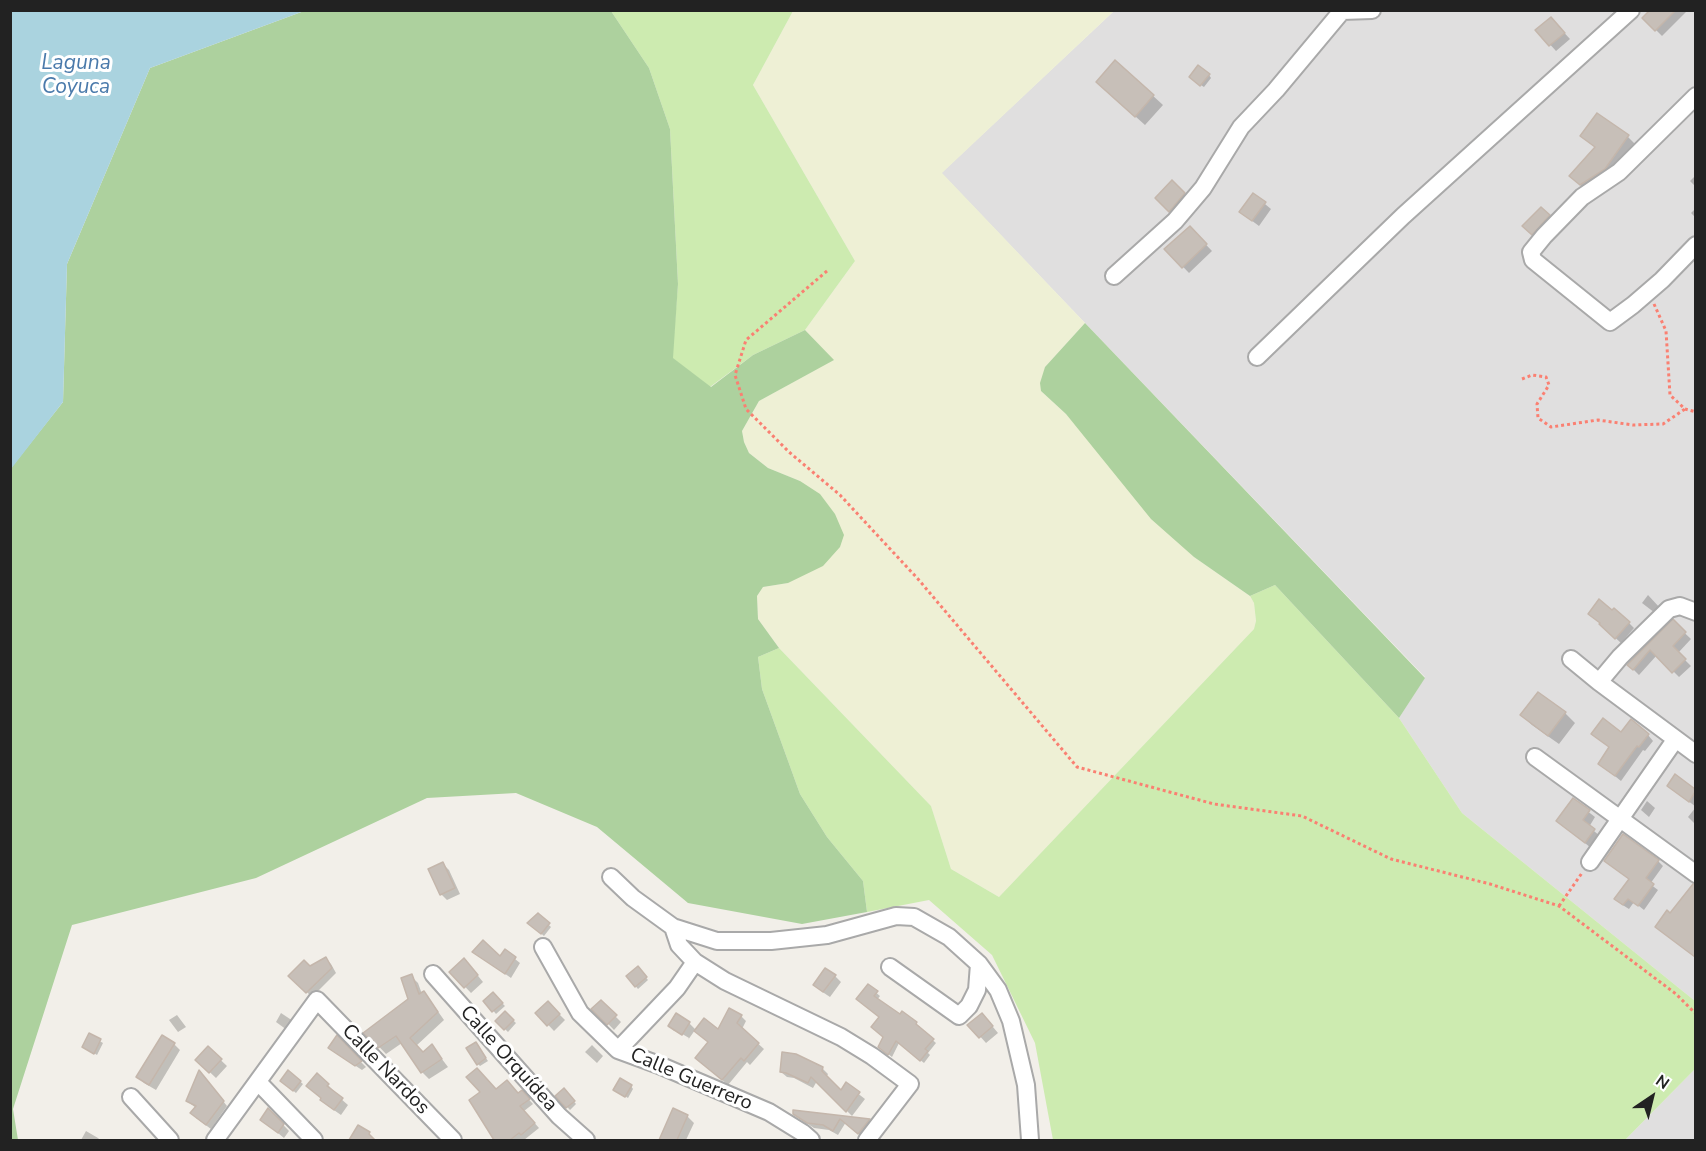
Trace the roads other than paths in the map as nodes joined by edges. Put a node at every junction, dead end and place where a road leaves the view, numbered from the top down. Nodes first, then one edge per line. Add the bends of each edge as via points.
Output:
1 (1372, 10) edge
2 (1632, 10) edge
3 (1695, 96) edge
4 (1695, 245) edge
5 (1114, 276) dead end
6 (1257, 357) dead end
7 (1695, 612) edge
8 (1571, 658) dead end
9 (1599, 682) junction
10 (1675, 740) junction
11 (1695, 754) edge
12 (1535, 756) dead end
13 (1619, 819) junction
14 (1590, 862) road end
15 (1695, 874) edge
16 (611, 877) dead end
17 (673, 927) junction
18 (543, 947) dead end
19 (695, 962) junction
20 (979, 964) junction
21 (890, 967) dead end
22 (433, 974) dead end
23 (618, 1050) junction
24 (258, 1082) junction
25 (131, 1097) dead end
26 (871, 1139) edge
27 (170, 1140) edge
28 (215, 1140) edge
29 (314, 1140) edge
30 (453, 1140) edge
31 (586, 1140) edge
32 (811, 1140) edge
33 (1029, 1140) edge

1 - 5 street via 1342,11 1241,127 1203,188 1182,213
2 - 6 street via 1403,216
3 - 4 street via 1619,172 1582,197 1532,252 1533,260 1610,322 1649,292
7 - 9 street via 1680,606 1669,609
8 - 9 street
9 - 10 street
10 - 11 street
10 - 13 street
12 - 13 street
13 - 14 street
13 - 15 street
16 - 17 street
17 - 19 street via 680,945
17 - 20 street via 717,941 771,941 826,935 896,916 914,917 949,937
18 - 23 street, Calle Guerrero via 580,1013
19 - 23 street via 677,988
19 - 26 street via 724,981 841,1037 910,1084
20 - 21 street via 977,990 959,1016
20 - 33 street via 998,990 1011,1021 1026,1085
22 - 31 street, Calle Orquídea
23 - 32 street, Calle Guerrero via 769,1112
24 - 28 street
24 - 29 street
24 - 30 street, Calle Nardos via 317,1000
25 - 27 street

